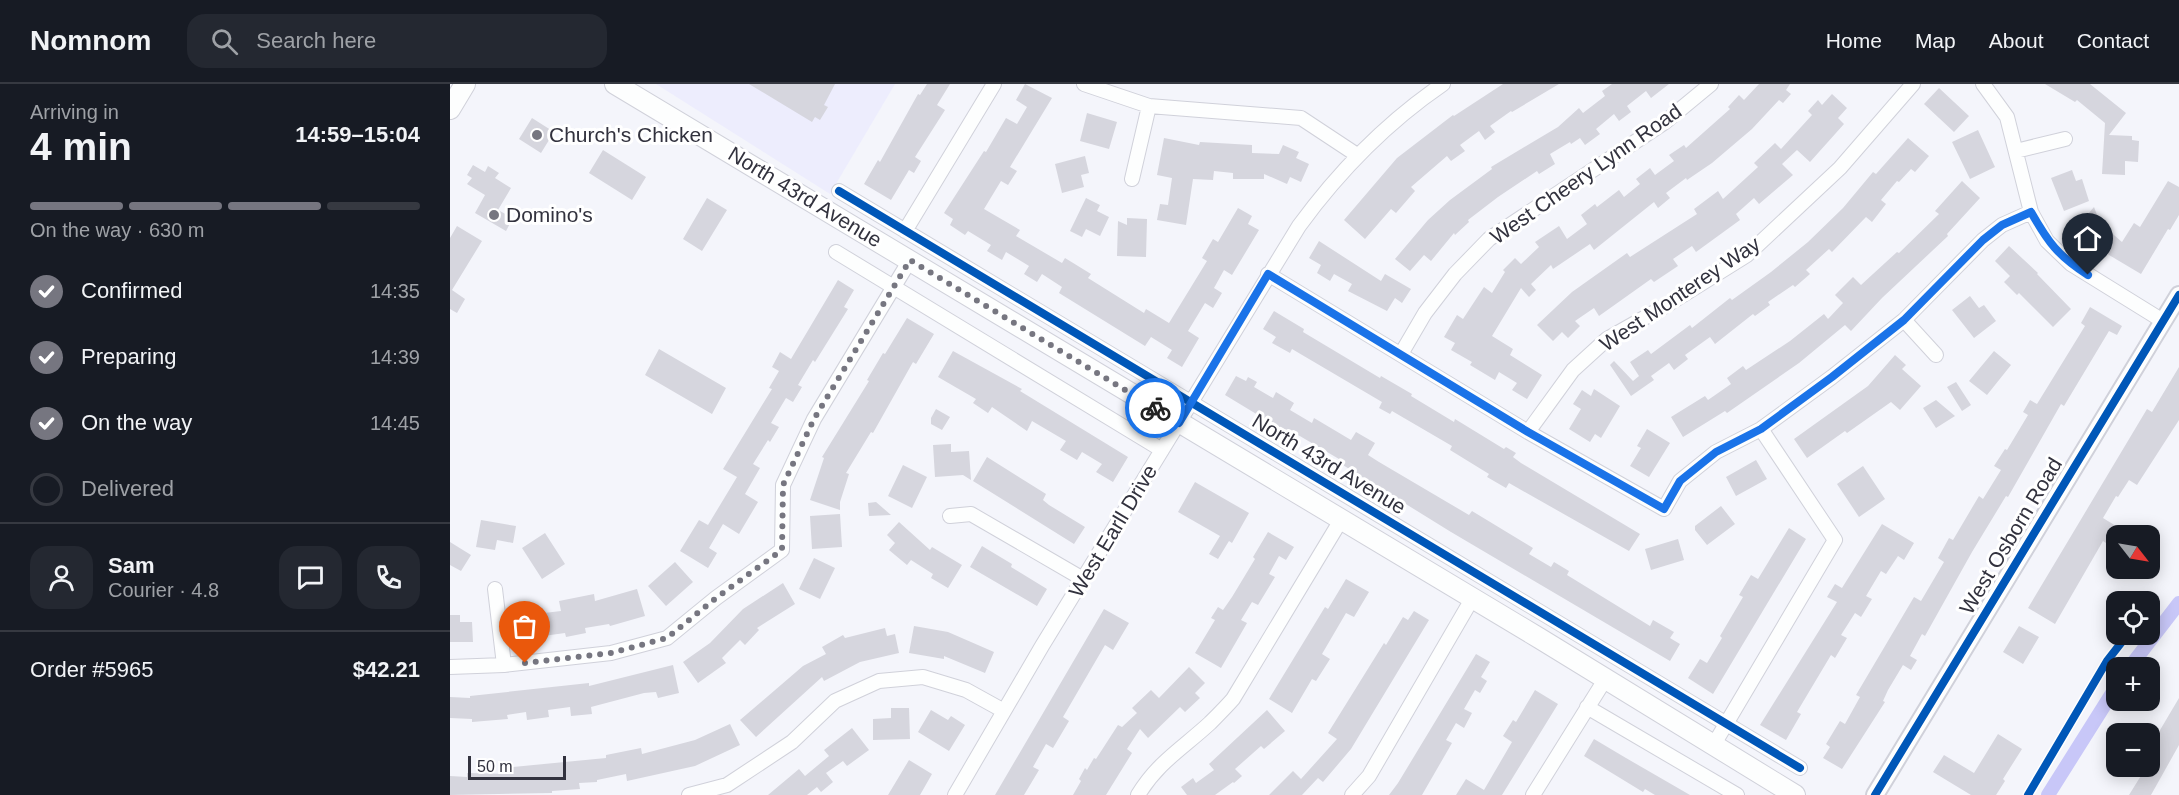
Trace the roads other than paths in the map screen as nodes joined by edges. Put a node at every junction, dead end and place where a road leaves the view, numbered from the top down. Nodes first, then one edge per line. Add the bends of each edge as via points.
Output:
1 (465, 84) edge
2 (615, 84) edge
3 (994, 84) edge
4 (1084, 84) edge
5 (1443, 84) edge
6 (1711, 84) edge
7 (1913, 84) edge
8 (1983, 84) edge
9 (1149, 106) junction
10 (450, 109) edge
11 (2065, 139) dead end
12 (2016, 151) junction
13 (1357, 155) junction
14 (1132, 178) dead end
15 (839, 191) dead end
16 (2031, 212) junction
17 (905, 231) junction
18 (836, 252) dead end
19 (910, 260) junction
20 (1268, 274) junction
21 (892, 287) junction
22 (2179, 295) edge
23 (1904, 320) junction
24 (2163, 321) junction
25 (1401, 354) junction
26 (1936, 355) dead end
27 (1191, 402) junction
28 (1179, 423) junction
29 (1761, 429) junction
30 (1528, 432) junction
31 (1162, 450) junction
32 (950, 516) dead end
33 (1341, 520) junction
34 (1083, 579) junction
35 (495, 589) dead end
36 (1472, 599) junction
37 (504, 665) junction
38 (450, 667) edge
39 (1605, 678) junction
40 (1587, 707) junction
41 (1004, 711) junction
42 (1727, 724) junction
43 (1713, 746) junction
44 (1800, 768) dead end
45 (690, 795) edge
46 (955, 795) edge
47 (1138, 795) edge
48 (1352, 795) edge
49 (1533, 795) edge
50 (1737, 795) edge
51 (1795, 795) edge
52 (1875, 795) edge

1 - 10 main road
2 - 19 main road, North 43rd Avenue
3 - 17 street
4 - 9 street
5 - 13 street, West Earll Drive via 1403,113
6 - 25 street, West Cheery Lynn Road via 1665,122 1489,239 1425,313
7 - 30 street, West Monterey Way via 1840,168 1747,255 1607,339 1573,370
8 - 12 street via 2007,117
9 - 13 street via 1301,118
9 - 14 street
11 - 12 street
12 - 16 street
13 - 20 street, West Earll Drive via 1317,202
15 - 17 street, North 43rd Avenue
16 - 23 street via 2002,225 1983,240
16 - 24 street via 2048,241 2071,264
17 - 27 street, North 43rd Avenue
18 - 21 street, North 43rd Avenue
19 - 21 street
19 - 28 main road, North 43rd Avenue
20 - 25 street
20 - 27 street, West Earll Drive
21 - 31 street, North 43rd Avenue
21 - 37 street via 814,419 783,485 782,550 667,638 611,653
22 - 24 street, West Osborn Road
23 - 26 street
23 - 29 street
24 - 52 street, West Osborn Road
25 - 30 street
27 - 28 street, West Earll Drive
27 - 42 street, North 43rd Avenue
28 - 31 street, West Earll Drive
28 - 33 main road, North 43rd Avenue
29 - 30 street via 1716,452 1680,481 1664,509
29 - 42 street via 1835,540
31 - 34 street, West Earll Drive
32 - 34 street via 971,513
33 - 36 main road, North 43rd Avenue
33 - 47 street via 1233,699 1148,778
34 - 41 street, West Earll Drive
35 - 37 street
36 - 39 main road, North 43rd Avenue
36 - 48 street via 1369,776
37 - 38 street
39 - 40 street
39 - 43 main road, North 43rd Avenue
40 - 49 street
40 - 50 street
41 - 45 street via 966,690 923,678 879,681 835,701 792,742 727,785
41 - 46 street, West Earll Drive
42 - 43 street
42 - 44 street, North 43rd Avenue
43 - 51 main road, North 43rd Avenue

